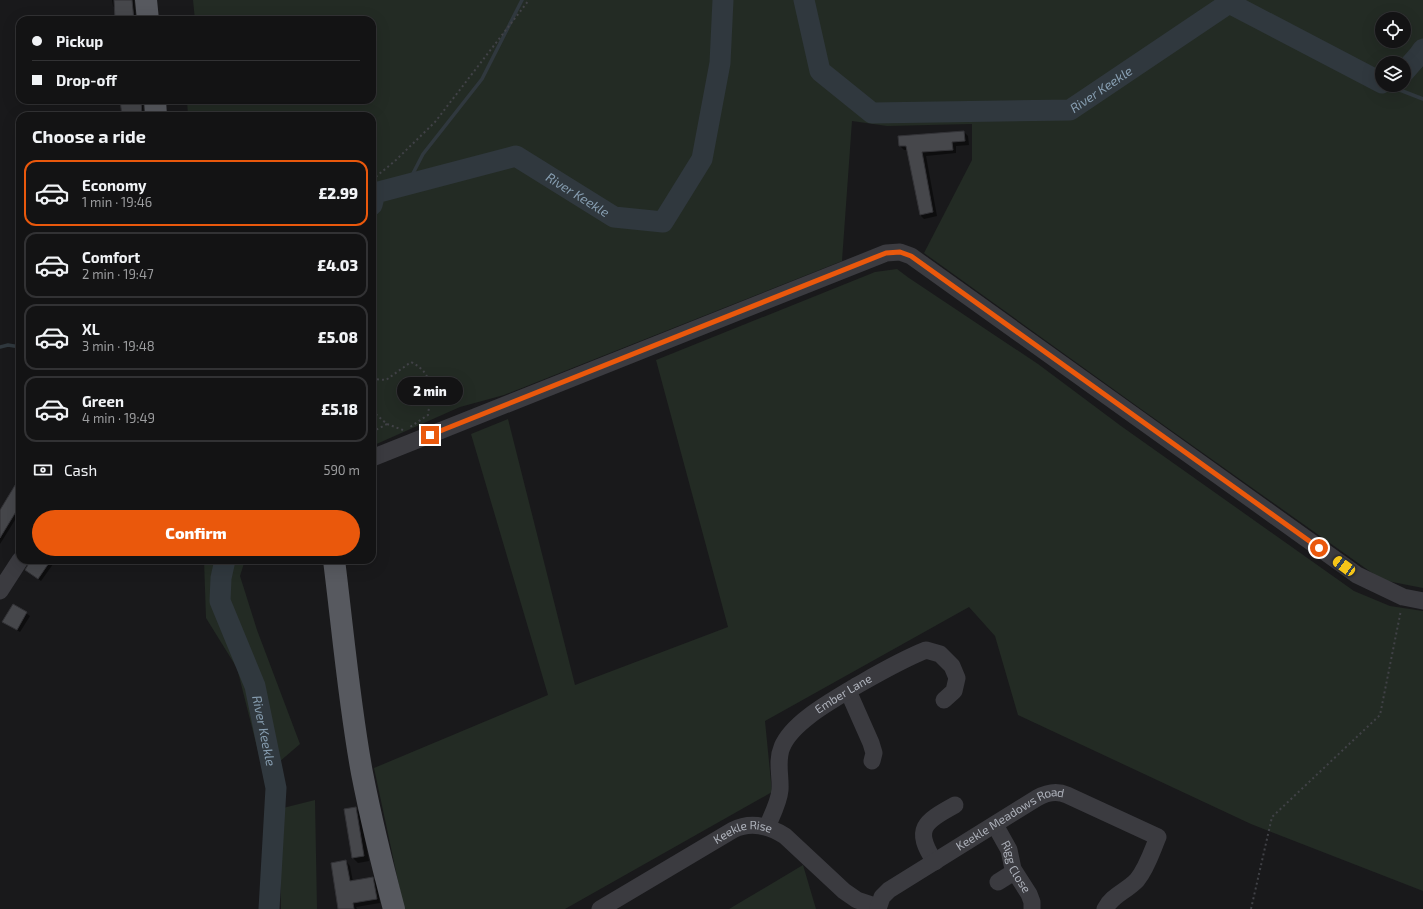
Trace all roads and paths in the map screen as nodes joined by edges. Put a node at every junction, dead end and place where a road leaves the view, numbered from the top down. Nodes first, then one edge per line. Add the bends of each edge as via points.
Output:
1 (146, 0) edge
2 (529, 0) edge
3 (148, 16) edge
4 (376, 177) edge
5 (376, 379) edge
6 (376, 414) edge
7 (387, 424) junction
8 (376, 430) edge
9 (376, 456) edge
10 (17, 564) edge
11 (334, 564) edge
12 (0, 591) edge
13 (1404, 597) junction
14 (1423, 601) edge
15 (848, 691) junction
16 (944, 700) dead end
17 (872, 761) dead end
18 (955, 805) dead end
19 (995, 826) junction
20 (767, 827) junction
21 (935, 862) junction
22 (1014, 872) junction
23 (998, 882) dead end
24 (878, 908) edge
25 (394, 909) edge
26 (600, 909) edge
27 (1032, 909) edge
28 (1104, 909) edge
29 (1251, 909) edge

1 - 3 main road
2 - 4 path via 435,122
5 - 7 path via 386,380 411,362 420,366 428,376 431,393 428,415 404,430
6 - 7 path
7 - 8 path
9 - 13 street via 886,253 900,252 911,256 1357,575
10 - 12 street
11 - 25 main road via 362,772
13 - 14 street
13 - 29 path via 1380,715 1272,817
15 - 16 street, Ember Lane via 893,664 926,650 940,654 952,666 957,678 954,691
15 - 17 street via 872,743
15 - 20 street, Ember Lane via 818,709 790,734 782,747 779,760 780,791
18 - 21 street via 929,821 924,830 926,850
19 - 21 street, Keekle Meadows Road
19 - 22 street, Rigg Close via 1009,850
19 - 28 street, Keekle Meadows Road via 1040,797 1059,792 1158,837 1139,877
20 - 24 street, Keekle Rise via 785,836 851,896
20 - 26 street, Keekle Rise via 748,825 733,830
21 - 24 street, Keekle Meadows Road via 889,890 882,897
22 - 23 street
22 - 27 street, Rigg Close via 1029,894

